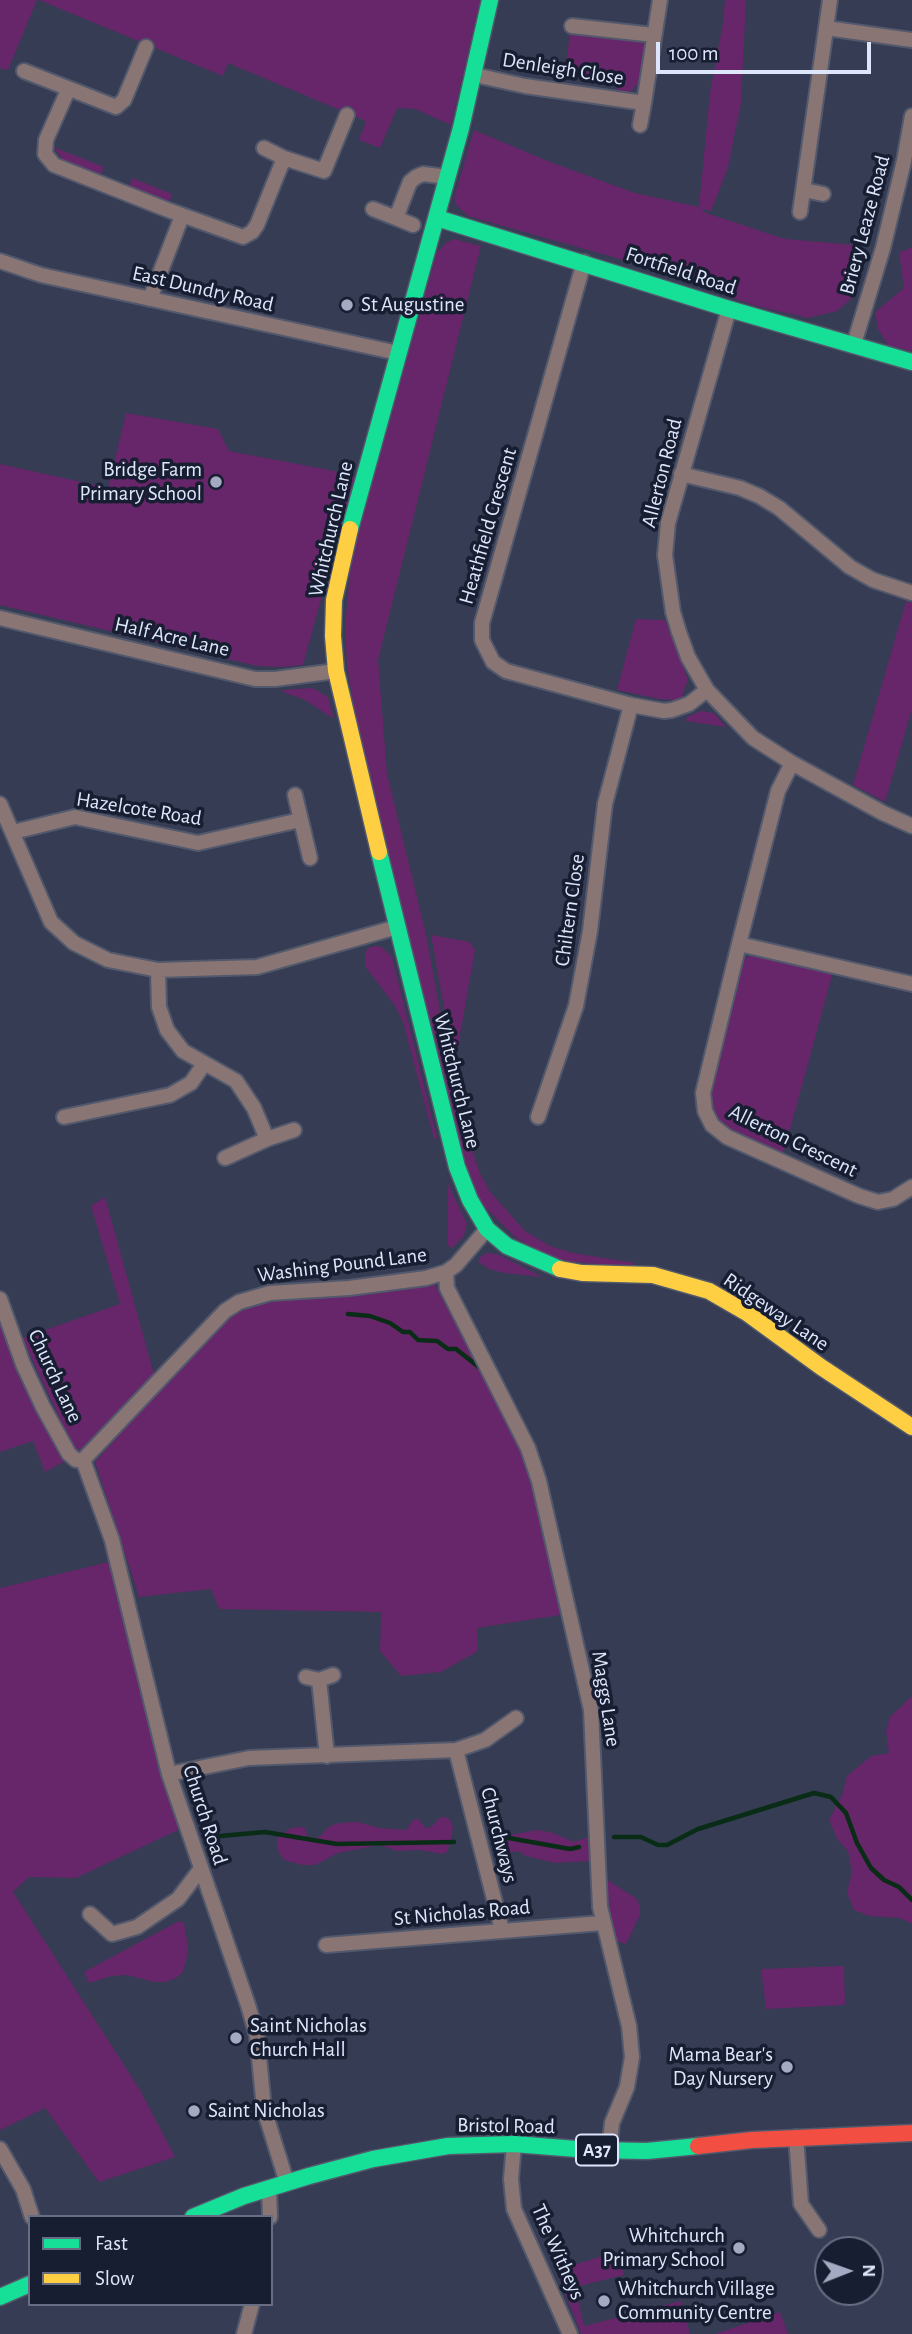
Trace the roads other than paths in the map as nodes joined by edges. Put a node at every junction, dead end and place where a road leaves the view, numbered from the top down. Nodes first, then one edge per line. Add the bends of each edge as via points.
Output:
1 (490, 0) edge
2 (660, 0) edge
3 (830, 0) edge
4 (572, 26) dead end
5 (826, 28) junction
6 (654, 35) junction
7 (912, 40) edge
8 (146, 47) dead end
9 (24, 71) dead end
10 (475, 75) junction
11 (68, 90) junction
12 (644, 103) junction
13 (347, 115) dead end
14 (912, 116) edge
15 (640, 125) dead end
16 (264, 148) dead end
17 (284, 158) junction
18 (908, 162) edge
19 (448, 177) junction
20 (804, 190) junction
21 (823, 194) dead end
22 (373, 209) dead end
23 (800, 212) dead end
24 (182, 216) junction
25 (396, 218) junction
26 (437, 218) junction
27 (413, 225) dead end
28 (0, 261) edge
29 (584, 262) junction
30 (150, 299) junction
31 (729, 309) junction
32 (854, 344) junction
33 (398, 353) junction
34 (912, 362) edge
35 (681, 474) junction
36 (912, 593) edge
37 (0, 618) edge
38 (336, 671) junction
39 (707, 690) junction
40 (631, 705) junction
41 (792, 763) junction
42 (295, 795) dead end
43 (0, 804) edge
44 (300, 820) junction
45 (912, 826) edge
46 (13, 832) junction
47 (310, 858) dead end
48 (397, 927) junction
49 (739, 944) junction
50 (158, 970) junction
51 (912, 984) edge
52 (204, 1064) junction
53 (64, 1116) dead end
54 (538, 1117) dead end
55 (294, 1130) dead end
56 (267, 1139) junction
57 (225, 1158) dead end
58 (912, 1187) edge
59 (487, 1229) junction
60 (446, 1272) junction
61 (0, 1299) edge
62 (912, 1427) edge
63 (83, 1460) junction
64 (319, 1677) dead end
65 (516, 1718) dead end
66 (456, 1750) junction
67 (327, 1756) junction
68 (169, 1774) junction
69 (200, 1870) junction
70 (90, 1914) dead end
71 (602, 1923) junction
72 (502, 1930) junction
73 (326, 1945) dead end
74 (912, 2133) edge
75 (796, 2137) junction
76 (514, 2144) junction
77 (0, 2148) edge
78 (609, 2151) junction
79 (286, 2182) junction
80 (269, 2188) junction
81 (31, 2215) edge
82 (198, 2215) edge
83 (270, 2215) edge
84 (819, 2230) dead end
85 (28, 2285) edge
86 (0, 2297) edge
87 (251, 2306) edge
88 (244, 2334) edge
89 (570, 2334) edge

1 - 10 main road, Whitchurch Lane
2 - 6 street, Denleigh Close
3 - 5 street
4 - 6 street, Denleigh Close
5 - 7 street
5 - 20 street
6 - 12 street, Denleigh Close
8 - 11 street via 124,100 116,107
9 - 11 street
10 - 12 street, Denleigh Close
10 - 19 main road, Whitchurch Lane
11 - 24 street via 46,140 45,154 54,165
12 - 15 street, Denleigh Close
13 - 17 street via 324,171
14 - 18 street, Briery Leaze Road
16 - 17 street
17 - 24 street via 252,232 243,237
18 - 32 street, Briery Leaze Road
19 - 25 street via 416,177
19 - 26 main road, Whitchurch Lane
20 - 21 street
20 - 23 street
22 - 25 street
24 - 30 street
25 - 27 street
26 - 29 main road, Fortfield Road
26 - 33 main road, Whitchurch Lane
28 - 30 street, East Dundry Road via 41,275
29 - 31 main road, Fortfield Road
29 - 40 street, Heathfield Crescent via 482,623 482,640 493,662 506,671
30 - 33 street, East Dundry Road
31 - 32 main road, Fortfield Road
31 - 35 street, Allerton Road
32 - 34 main road, Fortfield Road
33 - 38 main road, Whitchurch Lane via 334,600
35 - 36 street via 759,496 850,567
35 - 39 street, Allerton Road via 668,523 668,584 688,657
37 - 38 street, Half Acre Lane via 255,679
38 - 48 main road, Whitchurch Lane
39 - 40 street, Heathfield Crescent via 672,710
39 - 41 street, Allerton Road via 753,738
40 - 54 street, Chiltern Close via 605,804 576,1006
41 - 45 street, Allerton Road
41 - 49 street, Allerton Crescent via 778,791
42 - 44 street
43 - 46 street
44 - 46 street, Hazelcote Road via 198,843 75,817
44 - 47 street
46 - 50 street via 51,922 74,943 108,960
48 - 50 street via 257,967
48 - 59 main road, Whitchurch Lane via 457,1167
49 - 51 street
49 - 58 street, Allerton Crescent via 703,1093 712,1125 727,1137 878,1202
50 - 52 street via 159,1007 167,1030 183,1051
52 - 53 street via 191,1083 170,1095
52 - 56 street via 236,1081
55 - 56 street
56 - 57 street
59 - 60 street, Washing Pound Lane
59 - 62 main road, Ridgeway Lane via 507,1246 556,1268 653,1275 709,1291
60 - 63 street, Washing Pound Lane via 426,1279 270,1293 239,1302 225,1311
60 - 71 street, Maggs Lane via 447,1287 540,1481 591,1710
61 - 63 street, Church Lane via 43,1407 69,1454 76,1461
63 - 68 street, Church Road via 112,1540
64 - 67 street
65 - 66 street via 485,1740
66 - 67 street
66 - 72 street, Churchways
67 - 68 street via 249,1758
68 - 69 street, Church Road
69 - 70 street via 178,1899 137,1927 112,1934
69 - 79 street, Church Road via 257,2036 264,2109
71 - 72 street, St Nicholas Road
71 - 78 street, Maggs Lane via 629,2026 632,2057 627,2087 612,2123
72 - 73 street, St Nicholas Road
74 - 75 main road, Bristol Road / A37
75 - 78 main road, Bristol Road / A37
75 - 84 street via 801,2204
76 - 78 main road, Bristol Road / A37
76 - 79 main road, Bristol Road / A37 via 434,2147
76 - 89 street, The Witheys via 514,2209
77 - 81 street
79 - 80 main road, Bristol Road / A37
80 - 82 main road, Bristol Road / A37
80 - 83 street
85 - 86 main road
87 - 88 street

